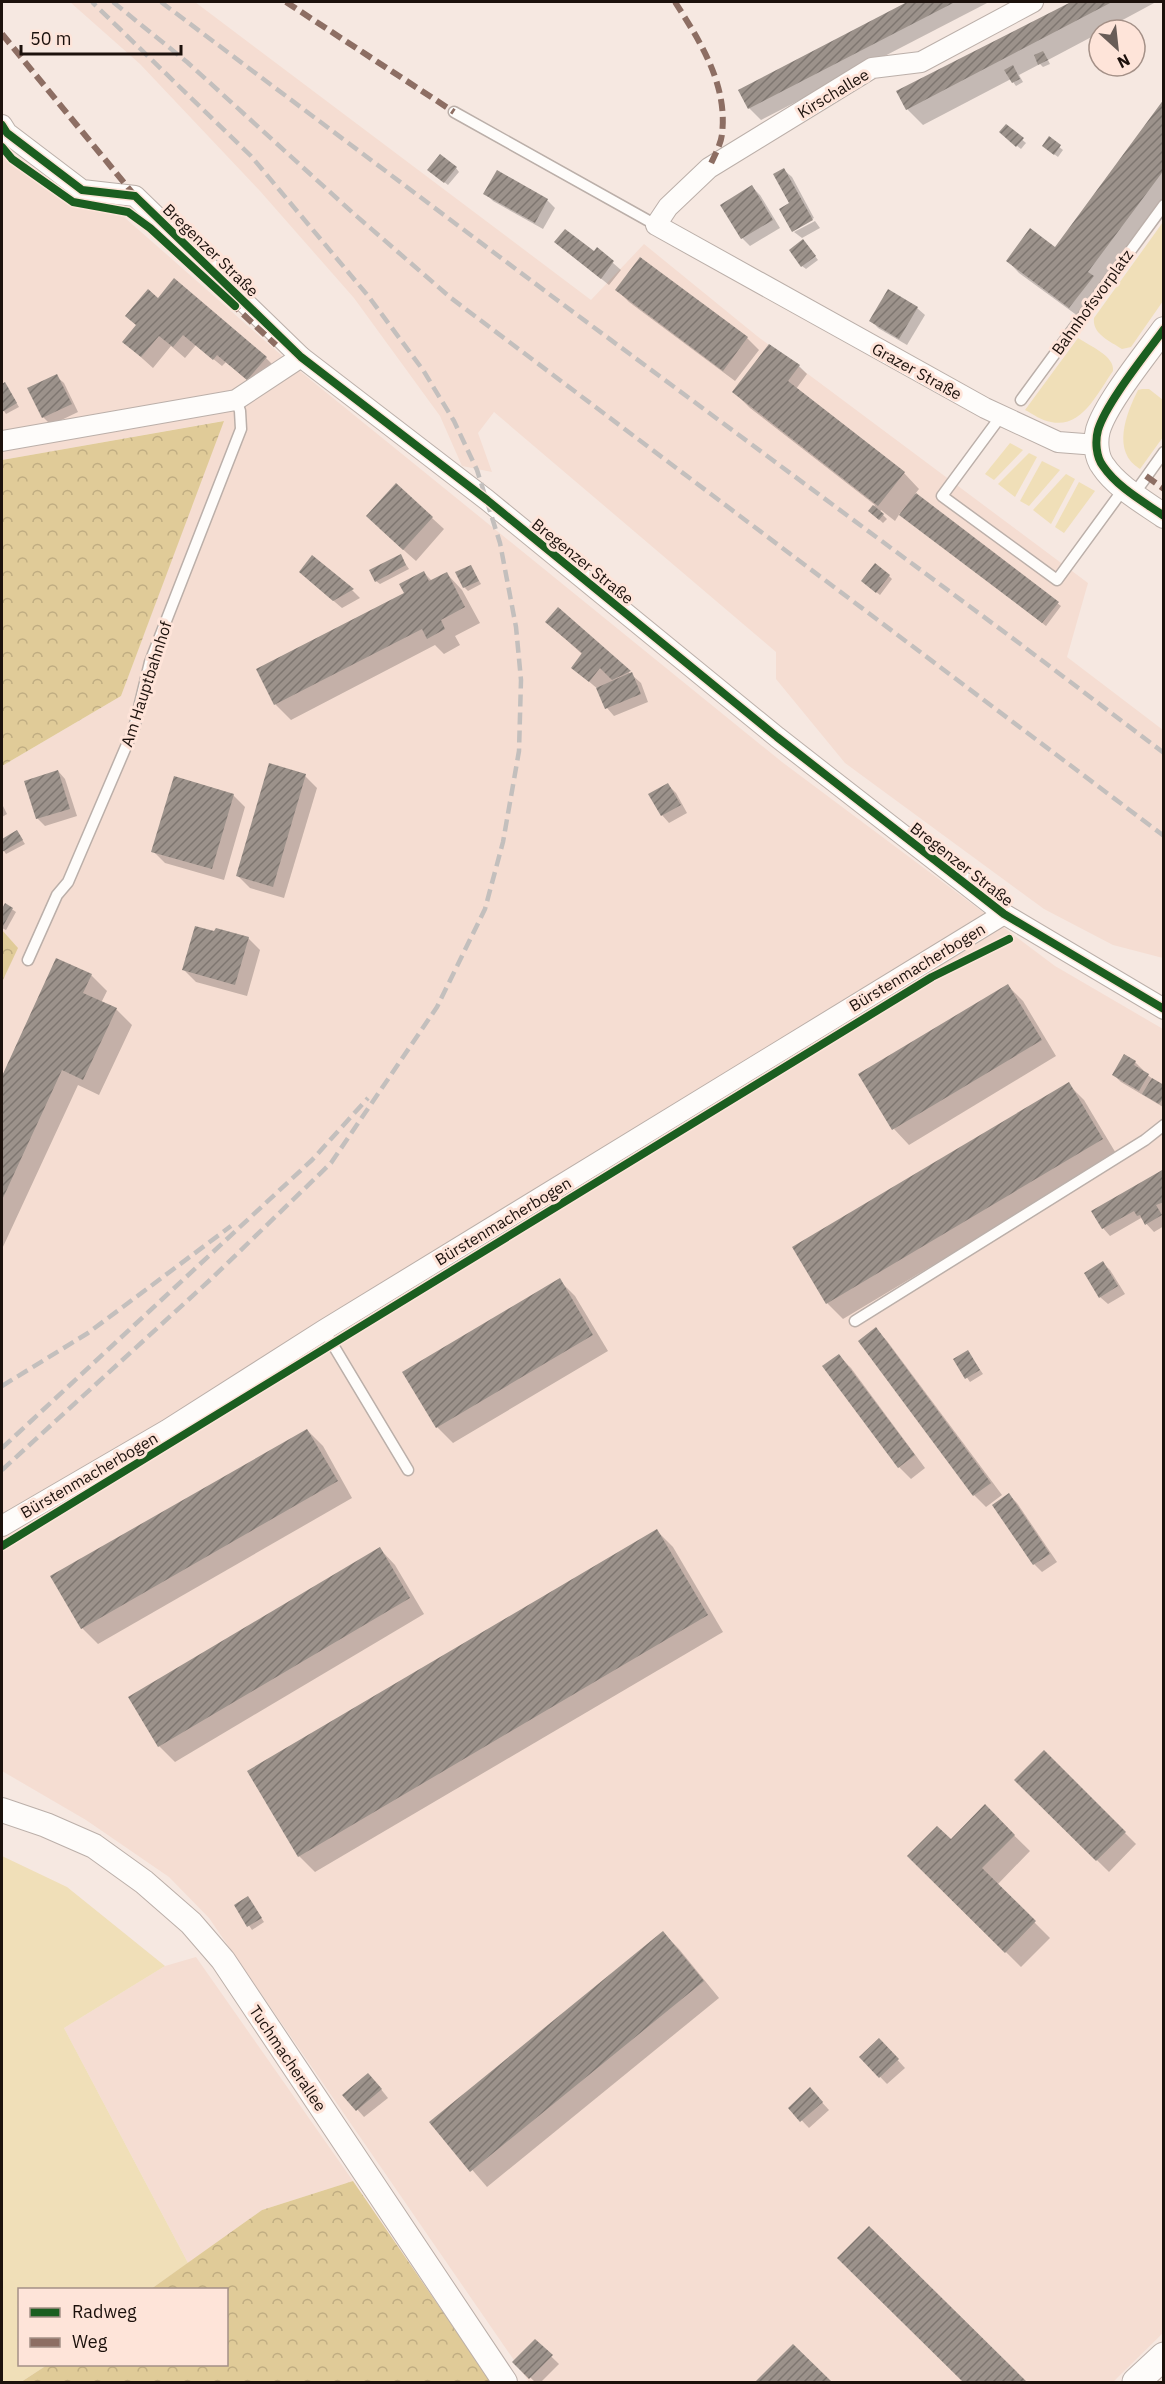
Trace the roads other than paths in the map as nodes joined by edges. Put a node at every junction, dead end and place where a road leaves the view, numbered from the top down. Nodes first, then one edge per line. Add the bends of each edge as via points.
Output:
1 (1033, 2) edge
2 (454, 112) dead end
3 (2, 125) edge
4 (1164, 205) edge
5 (656, 225) junction
6 (1164, 329) edge
7 (301, 357) junction
8 (236, 400) junction
9 (1021, 400) dead end
10 (1001, 416) junction
11 (2, 441) edge
12 (1097, 445) junction
13 (1164, 452) edge
14 (1135, 486) junction
15 (1164, 516) edge
16 (1004, 914) junction
17 (28, 960) dead end
18 (1164, 1009) edge
19 (1164, 1125) edge
20 (855, 1321) dead end
21 (324, 1330) junction
22 (408, 1470) dead end
23 (2, 1526) edge
24 (2, 1810) edge
25 (1164, 2356) edge
26 (505, 2382) edge
27 (1136, 2382) edge

1 - 5 street, Kirschallee via 921,62 872,68 709,168 668,207
2 - 5 lane
3 - 7 street, Bregenzer Straße via 7,133 82,190 135,196
4 - 9 lane, Bahnhofsvorplatz
5 - 10 street, Grazer Straße
6 - 12 street via 1106,414
7 - 8 street
7 - 16 street, Bregenzer Straße via 487,500
8 - 11 street
8 - 17 lane, Am Hauptbahnhof via 241,429 150,662 134,728 68,882 57,895
10 - 12 street, Grazer Straße via 1058,442
10 - 14 lane via 942,496 1057,580
12 - 14 street via 1103,466
13 - 14 lane
14 - 15 street
16 - 18 street, Bregenzer Straße
16 - 21 street, Bürstenmacherbogen
19 - 20 lane
21 - 22 lane
21 - 23 street, Bürstenmacherbogen via 167,1430
24 - 26 street, Tuchmacherallee via 94,1846 191,1923 223,1960
25 - 27 main road

